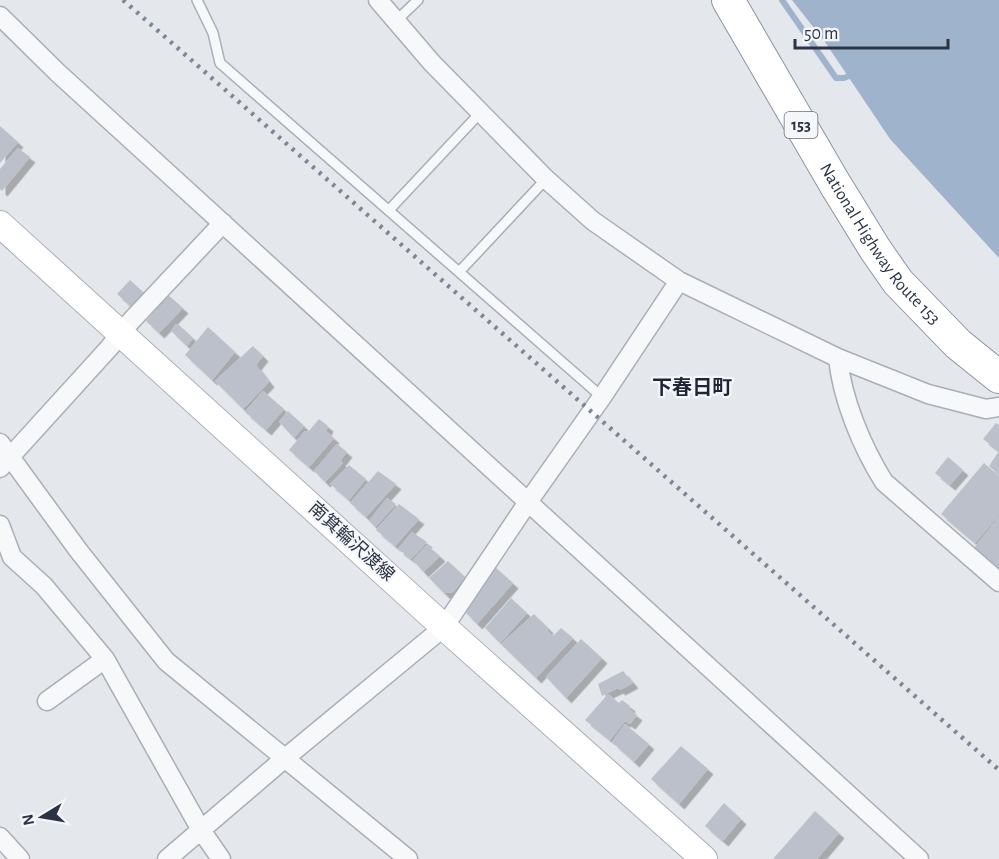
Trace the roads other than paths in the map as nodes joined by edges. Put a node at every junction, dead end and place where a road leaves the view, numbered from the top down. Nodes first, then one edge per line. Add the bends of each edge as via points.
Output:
1 (197, 0) edge
2 (378, 0) edge
3 (418, 0) edge
4 (728, 0) edge
5 (0, 16) edge
6 (396, 21) junction
7 (480, 113) junction
8 (546, 179) junction
9 (390, 210) junction
10 (223, 223) junction
11 (0, 224) edge
12 (459, 271) junction
13 (679, 281) junction
14 (121, 333) junction
15 (838, 358) junction
16 (999, 377) edge
17 (603, 397) junction
18 (999, 407) edge
19 (4, 456) edge
20 (528, 502) junction
21 (0, 525) edge
22 (999, 582) edge
23 (444, 627) junction
24 (105, 659) junction
25 (47, 701) dead end
26 (284, 759) junction
27 (201, 830) junction
28 (0, 837) edge
29 (20, 859) edge
30 (167, 859) edge
31 (221, 859) edge
32 (408, 859) edge
33 (704, 859) edge
34 (919, 859) edge

1 - 9 lane via 213,33 220,63
2 - 6 street
3 - 6 lane
4 - 16 highway, National Highway Route 153 / 153 via 898,282 958,344
5 - 10 street
6 - 7 street
7 - 8 street
7 - 9 lane
8 - 12 lane
8 - 13 street via 593,221
9 - 12 lane
10 - 14 street
10 - 20 street
11 - 14 main road, 南箕輪沢渡線
12 - 17 lane
13 - 15 street
13 - 17 street
14 - 19 street
14 - 23 main road, 南箕輪沢渡線
15 - 18 street via 928,394 986,409
15 - 22 street via 840,381 871,461 884,482
17 - 20 street
19 - 26 street via 166,661
20 - 23 street
20 - 34 street
21 - 24 street via 12,557 45,586
23 - 26 street
23 - 33 main road, 南箕輪沢渡線
24 - 25 street
24 - 27 street
26 - 27 street
26 - 32 street
27 - 30 street
27 - 31 street
28 - 29 street

